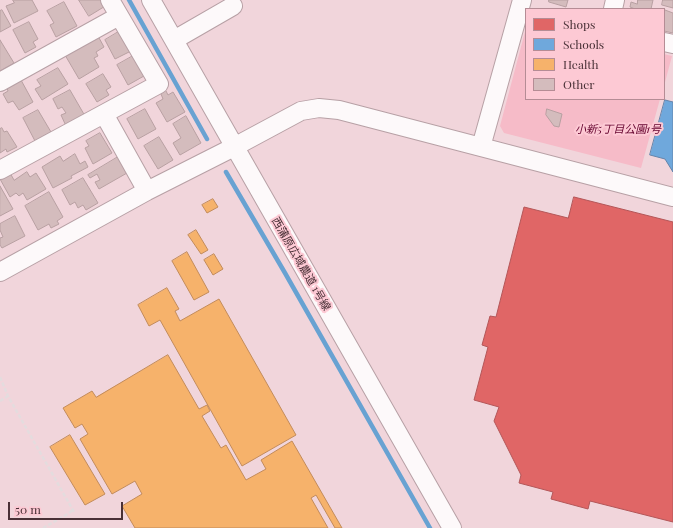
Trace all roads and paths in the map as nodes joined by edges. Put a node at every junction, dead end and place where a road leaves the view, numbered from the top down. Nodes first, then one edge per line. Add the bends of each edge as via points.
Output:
1 (110, 0) edge
2 (151, 0) edge
3 (525, 5) edge
4 (233, 6) dead end
5 (119, 16) junction
6 (174, 40) junction
7 (0, 82) edge
8 (104, 114) junction
9 (234, 147) junction
10 (481, 147) junction
11 (0, 170) edge
12 (147, 191) junction
13 (673, 197) edge
14 (0, 272) edge
15 (0, 377) edge
16 (8, 396) junction
17 (0, 401) edge
18 (43, 528) edge
19 (452, 528) edge

1 - 5 street
2 - 6 street, 西蒲原広域農道 1号線
3 - 10 street
4 - 6 street
5 - 7 street
5 - 8 street via 158,84
6 - 9 street, 西蒲原広域農道 1号線
8 - 11 street
8 - 12 street
9 - 10 street via 301,111 319,108 339,110
9 - 12 street
9 - 19 street, 西蒲原広域農道 1号線
10 - 13 street
12 - 14 street
15 - 16 path
16 - 17 path
16 - 18 path via 73,511

